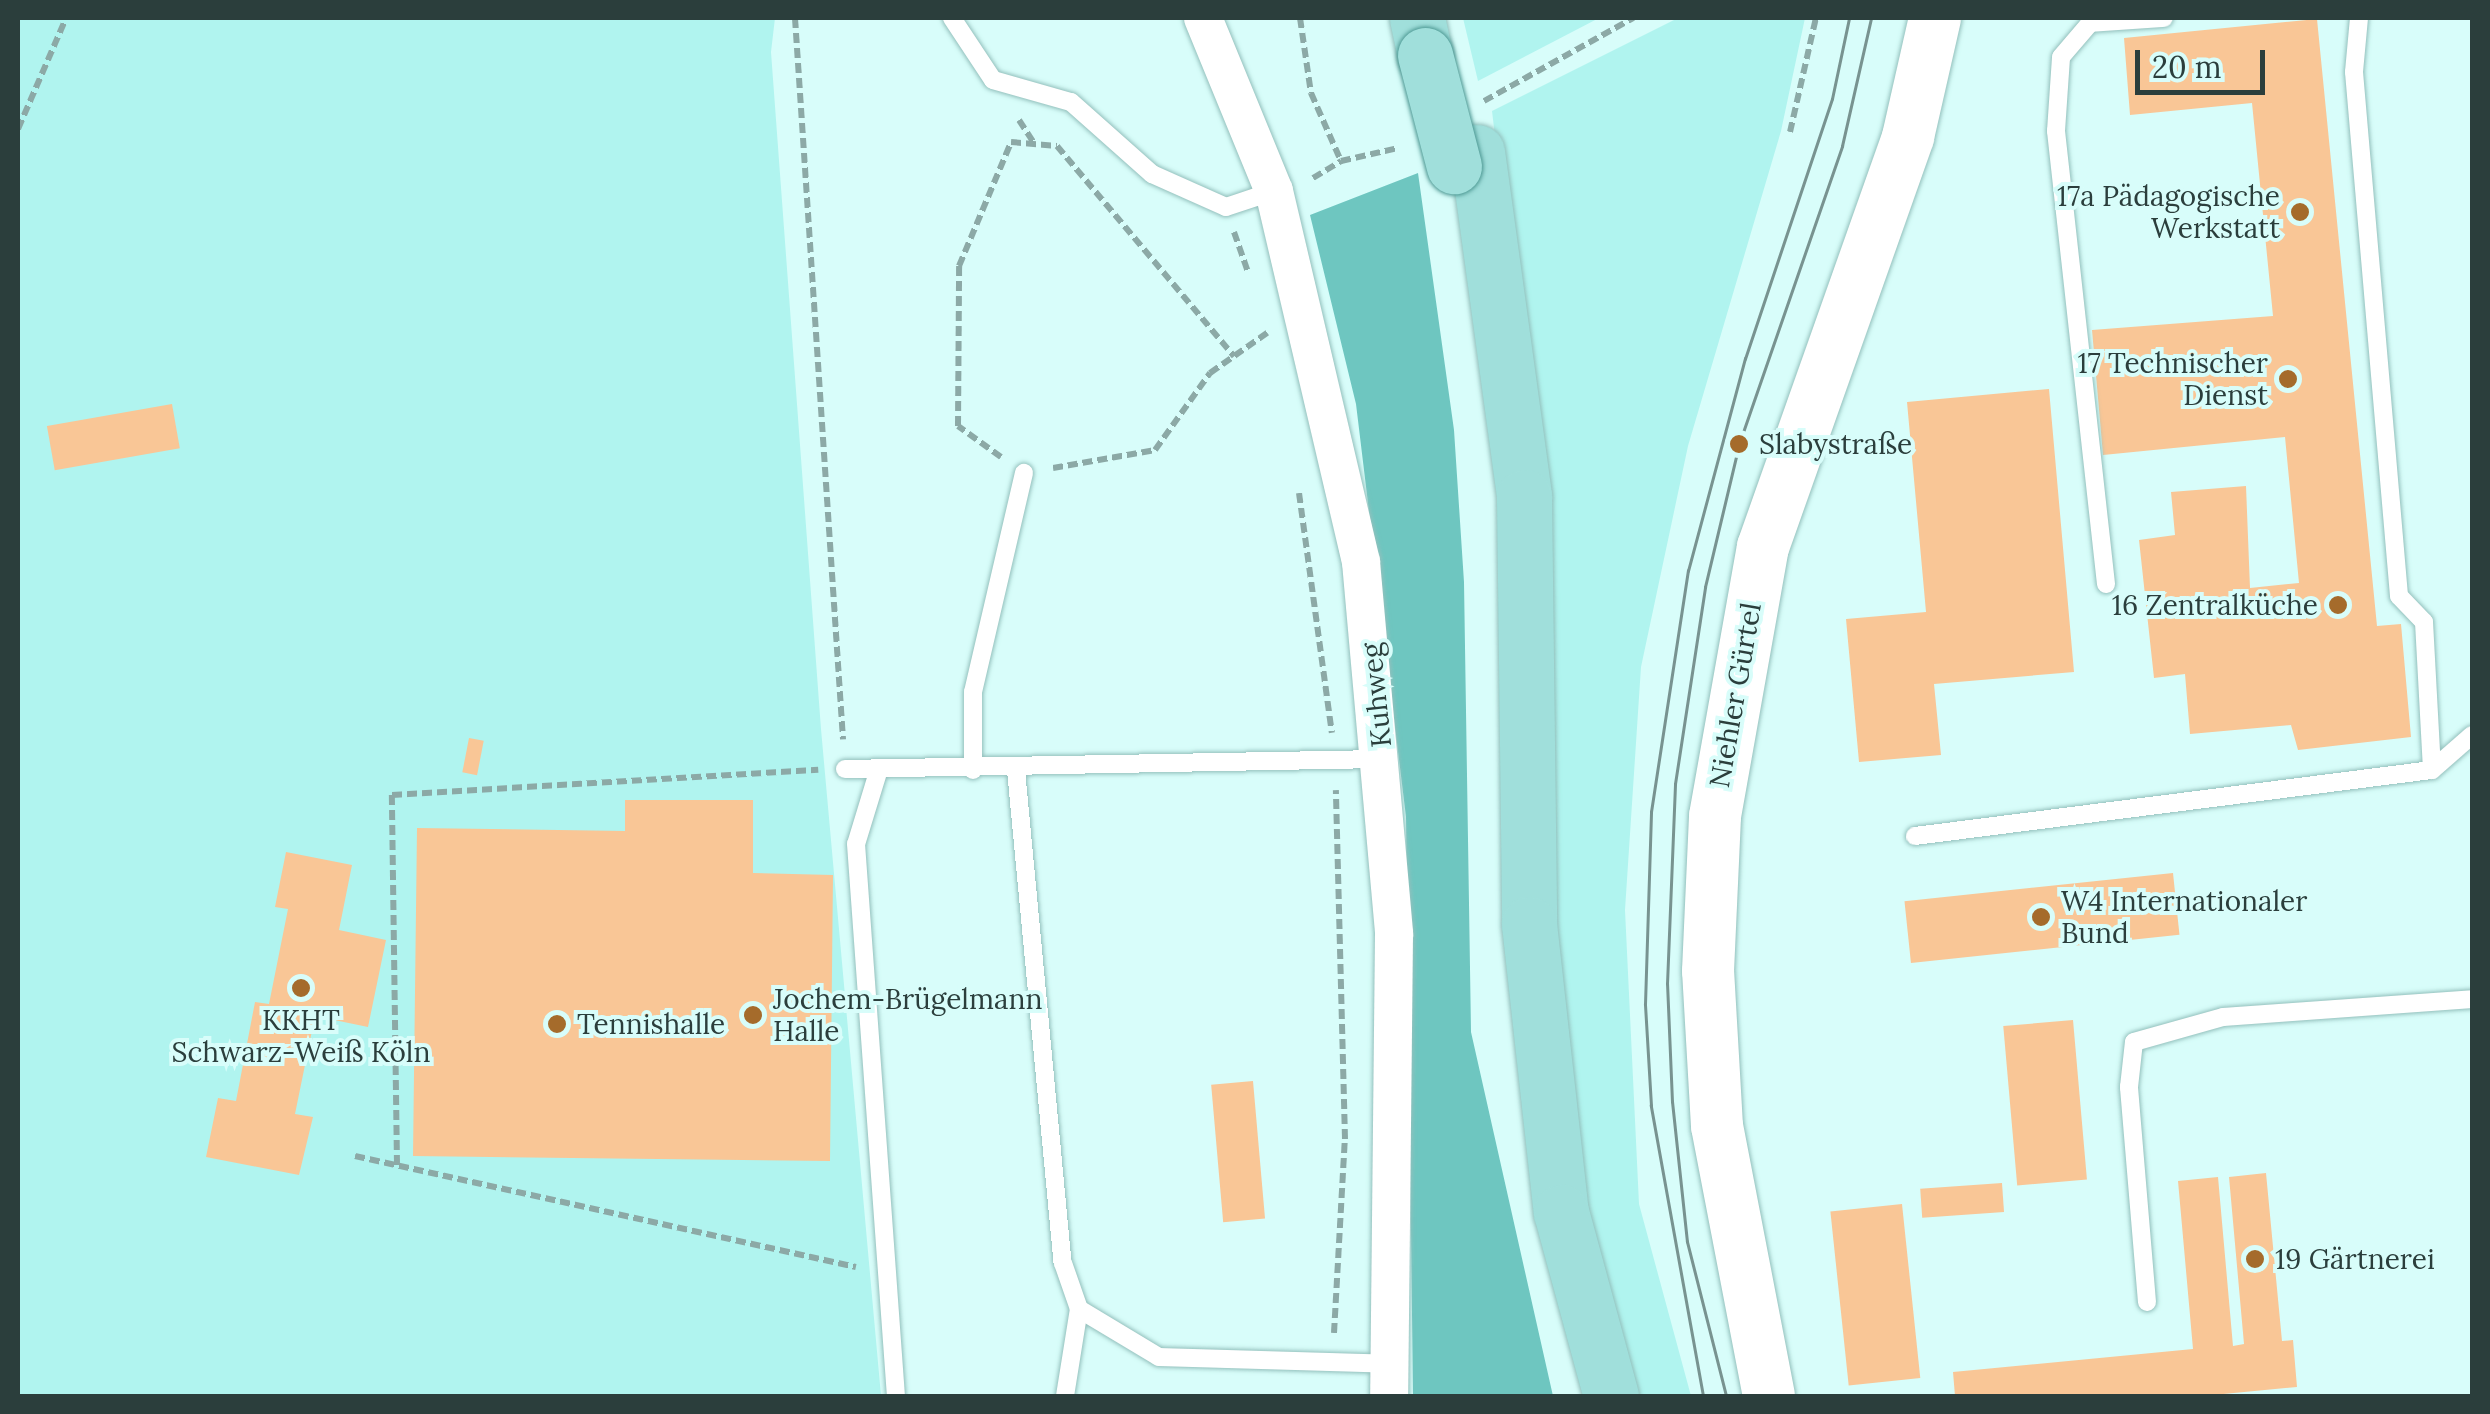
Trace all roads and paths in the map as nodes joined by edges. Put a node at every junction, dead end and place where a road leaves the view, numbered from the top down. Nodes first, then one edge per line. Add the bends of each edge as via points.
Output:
1 (66, 18) edge
2 (795, 18) edge
3 (952, 18) edge
4 (1203, 18) edge
5 (1300, 18) edge
6 (1816, 18) edge
7 (1935, 18) edge
8 (2164, 18) edge
9 (2359, 18) edge
10 (1438, 26) edge
11 (18, 129) edge
12 (1790, 132) dead end
13 (1466, 159) junction
14 (1341, 161) dead end
15 (1274, 192) junction
16 (1226, 207) junction
17 (1250, 279) dead end
18 (1262, 314) dead end
19 (1268, 332) junction
20 (1274, 349) dead end
21 (1234, 356) junction
22 (1024, 473) junction
23 (1297, 477) dead end
24 (2106, 584) dead end
25 (2472, 735) edge
26 (1383, 759) junction
27 (1336, 762) junction
28 (845, 768) junction
29 (879, 769) junction
30 (972, 770) junction
31 (1016, 770) junction
32 (2432, 770) junction
33 (1916, 836) dead end
34 (2472, 999) edge
35 (355, 1156) dead end
36 (396, 1165) junction
37 (887, 1274) junction
38 (2147, 1302) dead end
39 (1079, 1309) junction
40 (1332, 1362) junction
41 (1389, 1380) edge
42 (896, 1396) edge
43 (1065, 1396) edge
44 (1586, 1396) edge
45 (1611, 1396) edge
46 (1769, 1396) edge

1 - 11 path
2 - 28 path
3 - 16 lane via 993,80 1070,102 1152,174
4 - 15 street, Kuhweg
5 - 14 path via 1311,93
6 - 12 path
7 - 46 main road, Niehler Gürtel via 1908,137 1763,547 1718,796 1709,892 1712,1069 1728,1207
8 - 24 lane via 2090,23 2061,57 2056,131
9 - 32 lane via 2354,72 2399,596 2424,622
10 - 13 main road, bridge
13 - 44 main road via 1501,504 1515,1034 1550,1243
13 - 45 main road via 1524,497 1532,944 1561,1212
15 - 16 lane
15 - 26 street, Kuhweg via 1361,562
16 - 17 path
18 - 19 path
19 - 20 path
19 - 21 path
21 - 22 path via 1210,373 1155,450
21 - 22 path via 1057,146 1011,142 959,266 958,426
22 - 30 lane via 973,692
23 - 27 path
25 - 32 lane
26 - 27 lane
26 - 41 street, Kuhweg via 1394,934
27 - 31 lane
27 - 40 path via 1344,1139
28 - 29 lane
28 - 36 path via 392,795
29 - 30 lane
29 - 37 lane via 856,844
30 - 31 lane
31 - 39 lane via 1063,1263
32 - 33 lane
34 - 38 lane via 2223,1017 2134,1042 2129,1088
35 - 36 path
36 - 37 path
37 - 42 lane
39 - 40 lane via 1158,1357
39 - 43 lane
40 - 41 lane

